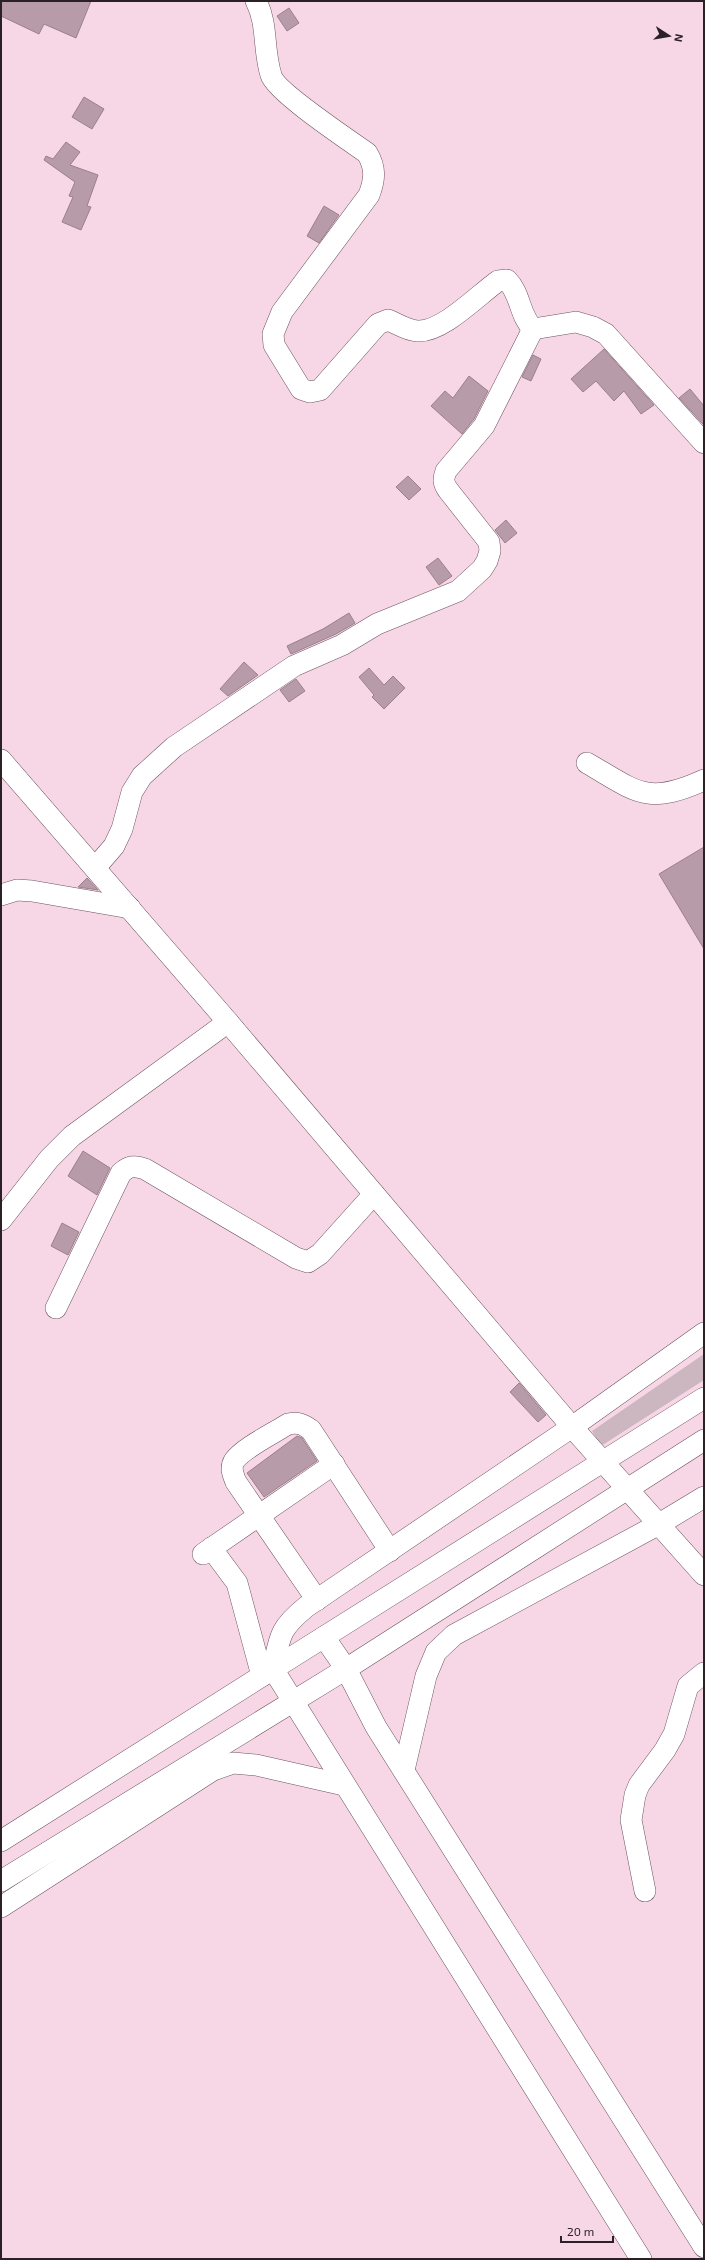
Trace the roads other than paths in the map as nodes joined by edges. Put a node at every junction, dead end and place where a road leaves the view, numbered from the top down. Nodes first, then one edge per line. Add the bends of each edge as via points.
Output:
1 (256, 1) edge
2 (533, 329) junction
3 (704, 443) edge
4 (1, 760) edge
5 (587, 763) dead end
6 (704, 780) edge
7 (95, 868) junction
8 (1, 895) edge
9 (130, 908) junction
10 (228, 1022) junction
11 (374, 1194) junction
12 (1, 1220) edge
13 (56, 1308) dead end
14 (704, 1333) edge
15 (704, 1398) edge
16 (572, 1427) junction
17 (704, 1440) edge
18 (602, 1461) junction
19 (334, 1464) junction
20 (629, 1489) junction
21 (704, 1497) edge
22 (257, 1516) junction
23 (660, 1523) junction
24 (390, 1550) junction
25 (704, 1575) edge
26 (317, 1600) junction
27 (324, 1637) junction
28 (346, 1669) junction
29 (268, 1672) junction
30 (704, 1673) edge
31 (293, 1701) junction
32 (404, 1770) junction
33 (344, 1784) junction
34 (1, 1841) edge
35 (1, 1881) edge
36 (645, 1891) dead end
37 (1, 1907) edge
38 (704, 2247) edge
39 (641, 2259) edge

1 - 2 street via 262,12 271,77 284,91 367,153 373,163 374,179 369,195 282,312 272,334 274,345 301,389 310,392 320,390 378,324 388,320 406,329 428,330 444,322 498,281 507,280 514,288 525,321
2 - 3 street via 576,322 606,334
2 - 7 street via 484,426 446,471 444,477 444,484 448,490 489,542 490,551 482,569 458,590 377,624 342,645 294,666 174,747 142,776 132,792 122,829 114,846
4 - 7 street
5 - 6 street via 638,792 655,795 677,791
7 - 9 street
8 - 9 street via 17,890 32,891
9 - 10 street
10 - 11 street
10 - 12 street via 72,1136 49,1159
11 - 13 street via 320,1254 308,1262 296,1258 145,1169 128,1167 121,1173
11 - 16 street
14 - 16 street
15 - 18 street
16 - 18 street
16 - 24 street
17 - 20 street
18 - 20 street
18 - 27 street
19 - 22 street
19 - 22 street via 311,1430 297,1422 288,1424 241,1454 234,1462 232,1472
19 - 24 street
20 - 23 street
20 - 28 street
21 - 23 street
22 - 26 street
22 - 29 street via 207,1551 237,1583
23 - 25 street
23 - 32 street via 454,1635 436,1652 426,1676
24 - 26 street
26 - 29 street via 288,1621 279,1638
27 - 28 street
27 - 29 street
28 - 31 street
28 - 32 street via 376,1727
29 - 31 street
29 - 34 street
30 - 36 street via 688,1686 674,1734 639,1785 635,1795 631,1820
31 - 33 street
31 - 35 street
32 - 38 street
33 - 37 street via 256,1765 234,1763 213,1770
33 - 39 street

